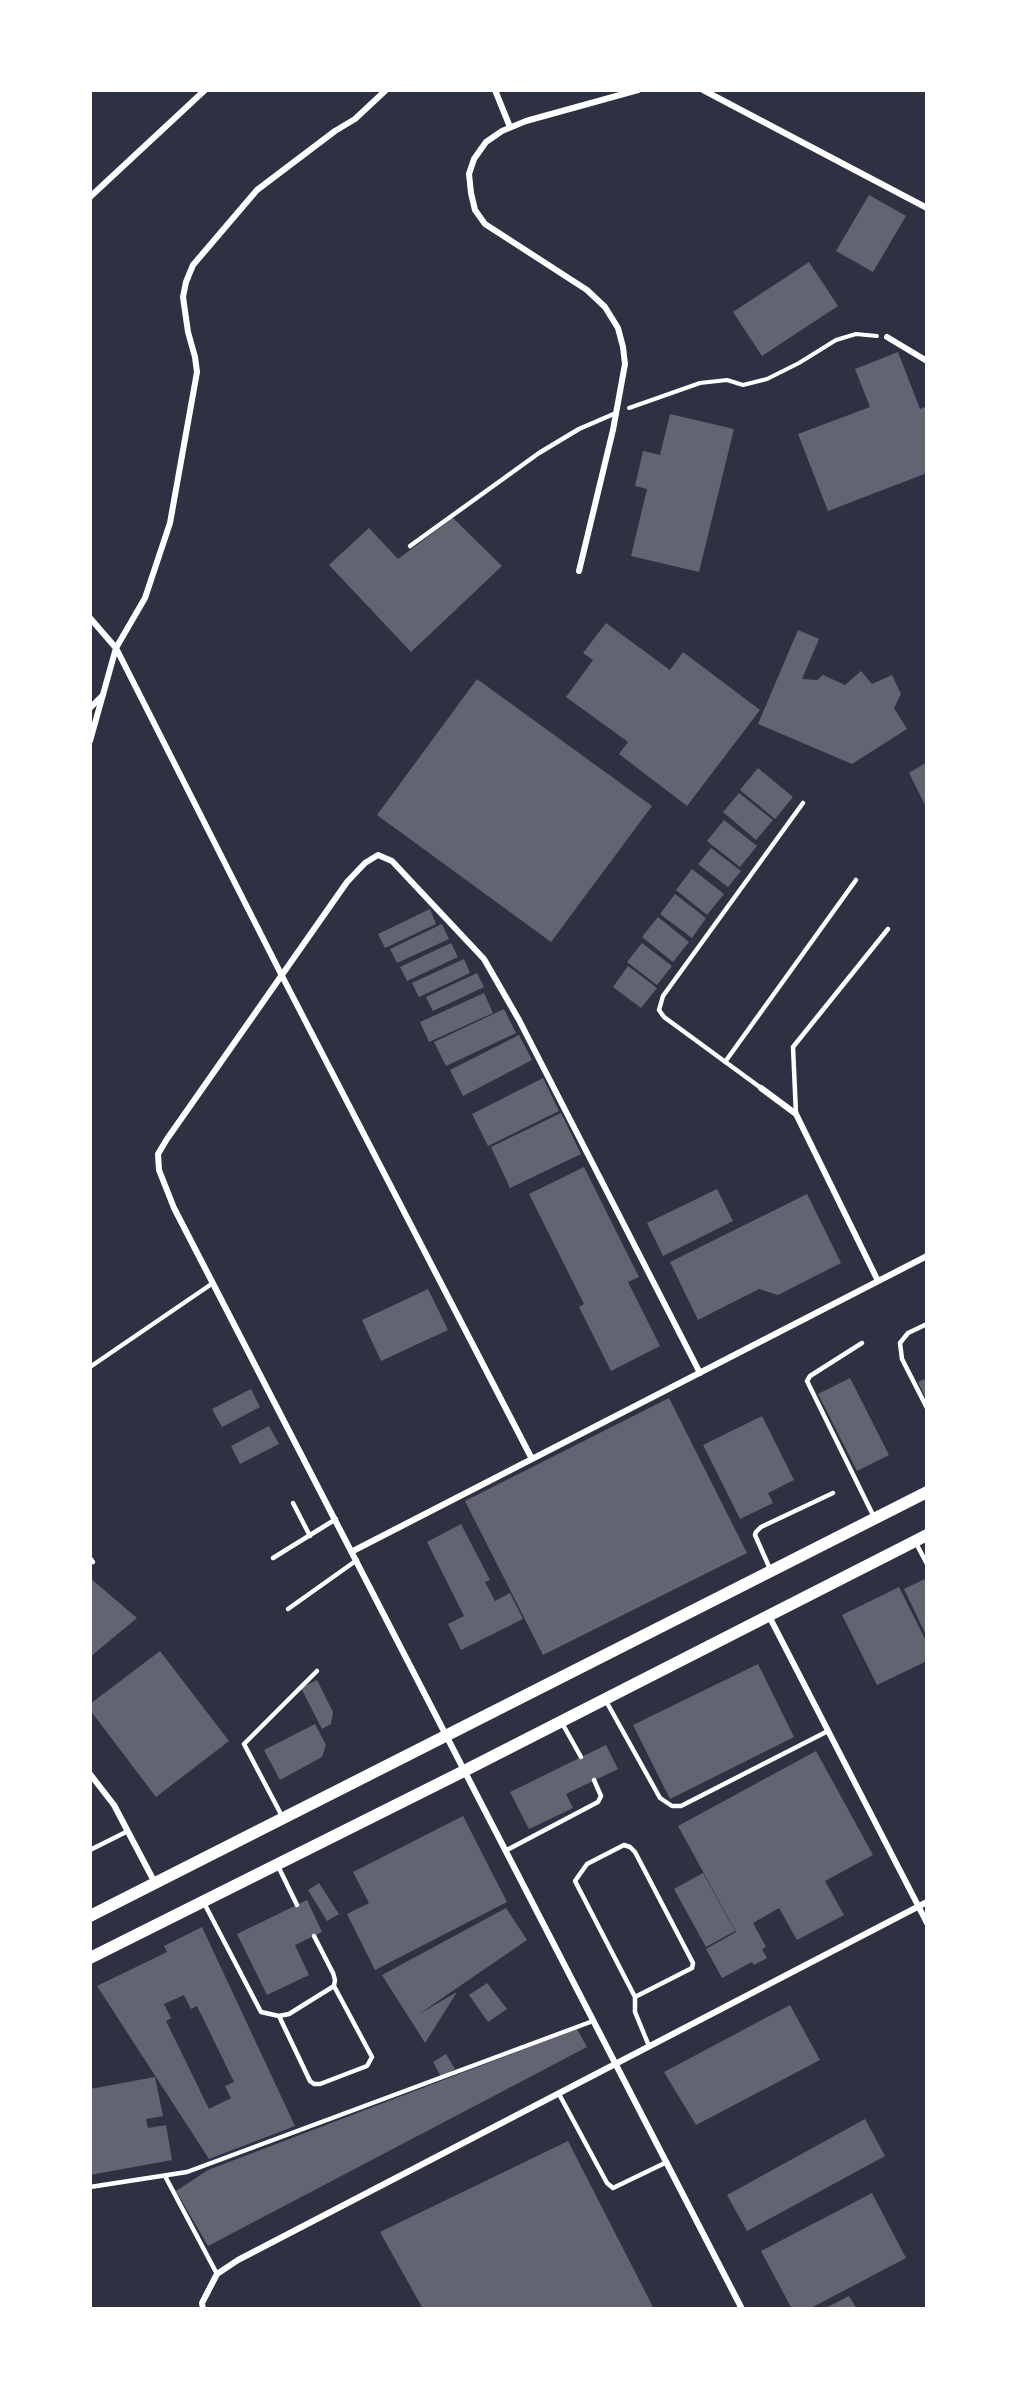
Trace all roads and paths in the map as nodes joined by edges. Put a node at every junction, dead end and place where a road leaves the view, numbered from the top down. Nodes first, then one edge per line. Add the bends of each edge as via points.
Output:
1 (205, 90) edge
2 (386, 90) edge
3 (495, 90) edge
4 (638, 90) edge
5 (703, 90) edge
6 (510, 127) junction
7 (90, 197) edge
8 (927, 208) edge
9 (886, 338) joint
10 (927, 361) edge
11 (616, 412) junction
12 (410, 546) dead end
13 (579, 572) dead end
14 (90, 618) edge
15 (116, 648) junction
16 (103, 694) junction
17 (90, 708) edge
18 (90, 741) edge
19 (803, 803) dead end
20 (856, 880) dead end
21 (888, 929) dead end
22 (281, 975) junction
23 (725, 1062) junction
24 (761, 1088) joint
25 (796, 1114) junction
26 (927, 1256) edge
27 (878, 1281) junction
28 (213, 1283) junction
29 (927, 1324) edge
30 (862, 1343) dead end
31 (90, 1367) edge
32 (700, 1373) junction
33 (927, 1408) edge
34 (532, 1459) junction
35 (927, 1492) edge
36 (833, 1493) dead end
37 (293, 1503) dead end
38 (874, 1518) junction
39 (336, 1520) junction
40 (927, 1535) edge
41 (310, 1536) junction
42 (915, 1541) junction
43 (353, 1551) junction
44 (273, 1558) dead end
45 (357, 1560) junction
46 (927, 1564) edge
47 (771, 1571) junction
48 (288, 1609) dead end
49 (769, 1615) junction
50 (317, 1671) dead end
51 (605, 1699) junction
52 (561, 1721) junction
53 (828, 1731) junction
54 (446, 1736) junction
55 (581, 1757) dead end
56 (464, 1771) junction
57 (90, 1774) edge
58 (594, 1780) dead end
59 (283, 1818) junction
60 (128, 1831) junction
61 (90, 1850) edge
62 (505, 1851) junction
63 (277, 1864) junction
64 (155, 1883) junction
65 (203, 1901) junction
66 (927, 1902) edge
67 (297, 1905) dead end
68 (918, 1906) junction
69 (90, 1916) edge
70 (927, 1923) edge
71 (314, 1936) dead end
72 (90, 1958) edge
73 (334, 1986) junction
74 (635, 1997) junction
75 (279, 2016) junction
76 (593, 2021) junction
77 (649, 2046) junction
78 (615, 2063) junction
79 (559, 2094) junction
80 (667, 2163) junction
81 (165, 2175) junction
82 (90, 2187) edge
83 (217, 2274) junction
84 (203, 2309) edge
85 (742, 2309) edge

1 - 7 street
2 - 15 street via 355,119 257,190 194,265 183,297 197,372 170,523 145,598
3 - 6 street
4 - 6 street
5 - 8 street
6 - 11 street via 486,142 474,159 469,174 475,210 485,224 587,290 605,307 618,328 625,364
9 - 10 street
9 - 11 path via 856,334 836,340 767,380 743,385 728,380 700,383
11 - 12 lane via 539,453
11 - 13 street
14 - 15 street
15 - 16 street
15 - 22 street
16 - 17 street
16 - 18 street
19 - 23 lane via 663,996 659,1010 664,1017
20 - 23 lane
21 - 25 lane via 793,1047
22 - 28 street via 158,1154 159,1170 174,1208
22 - 32 street via 365,863 378,855 392,861 484,959
22 - 34 street
23 - 24 lane
24 - 25 street
25 - 27 street
26 - 27 street
27 - 32 street
28 - 31 lane
28 - 39 street
29 - 33 lane via 908,1333 900,1343 902,1359
30 - 38 lane via 807,1381
32 - 34 street
34 - 43 street
35 - 38 main road
36 - 47 lane via 756,1532
37 - 41 lane
38 - 47 main road
39 - 41 lane
39 - 43 street
40 - 42 main road
41 - 44 lane
42 - 46 lane
42 - 49 main road
43 - 45 street
45 - 48 lane
45 - 54 street
47 - 54 main road
49 - 51 main road
49 - 53 street
50 - 59 lane via 244,1744
51 - 52 main road
51 - 53 lane via 660,1798 672,1806 681,1806
52 - 55 lane
52 - 56 main road
53 - 68 street
54 - 56 street
54 - 59 main road
56 - 62 street
56 - 63 main road
57 - 60 street
58 - 62 lane via 601,1796 598,1802
59 - 64 main road
60 - 61 lane
60 - 64 street
62 - 76 street
63 - 65 main road
63 - 67 lane
64 - 69 main road
65 - 72 main road
65 - 75 lane via 261,2012
66 - 68 street
68 - 70 street
68 - 77 street
71 - 73 lane via 333,1973
73 - 75 lane via 289,2014
73 - 75 lane via 372,2056 367,2066 314,2084
74 - 74 lane via 692,1968 693,1963 635,1852 624,1845 587,1864 575,1881
74 - 77 lane via 635,2012
76 - 78 street
76 - 81 lane via 187,2172
77 - 78 street
78 - 79 street
78 - 80 street
79 - 80 lane via 613,2188
79 - 83 street
80 - 85 street
81 - 82 lane
81 - 83 lane
83 - 84 street via 202,2303

